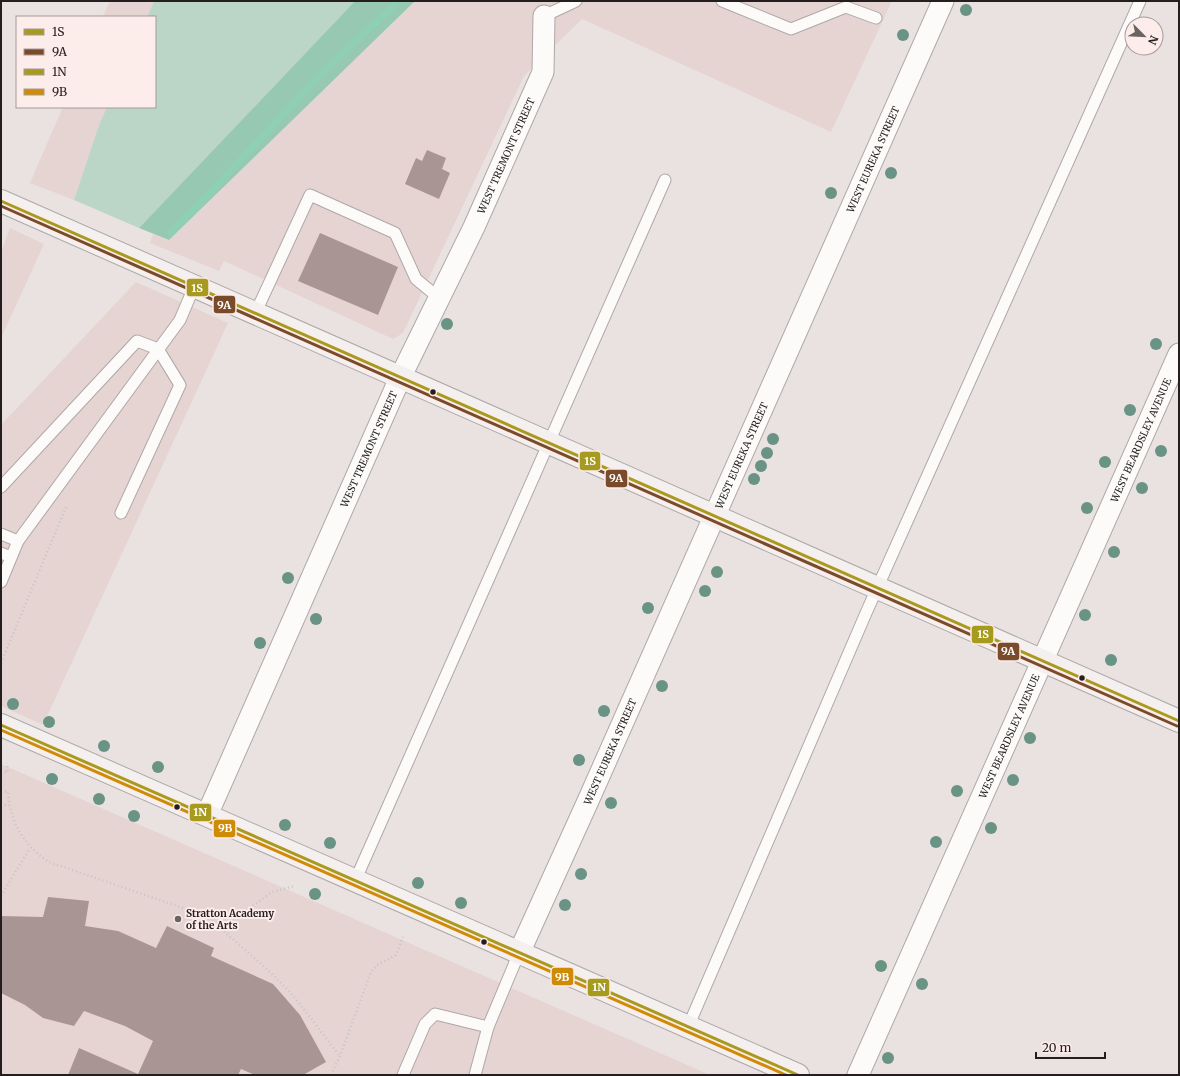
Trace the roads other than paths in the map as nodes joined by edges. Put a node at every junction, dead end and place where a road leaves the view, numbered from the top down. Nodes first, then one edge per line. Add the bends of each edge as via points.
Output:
1 (576, 1) edge
2 (722, 1) edge
3 (944, 1) edge
4 (1140, 1) edge
5 (544, 16) joint
6 (876, 18) dead end
7 (664, 180) dead end
8 (1, 201) edge
9 (194, 287) junction
10 (439, 298) junction
11 (255, 314) junction
12 (158, 349) junction
13 (1179, 354) edge
14 (400, 378) junction
15 (548, 443) junction
16 (1, 487) edge
17 (121, 513) dead end
18 (715, 516) junction
19 (1, 534) edge
20 (18, 541) junction
21 (6, 555) edge
22 (1, 582) edge
23 (877, 588) junction
24 (1042, 660) junction
25 (1179, 721) edge
26 (1, 725) edge
27 (207, 815) junction
28 (355, 881) junction
29 (519, 952) junction
30 (488, 1027) junction
31 (688, 1027) junction
32 (403, 1075) edge
33 (475, 1075) edge
34 (798, 1075) edge
35 (858, 1075) edge

1 - 5 lane
2 - 6 lane via 791,29 846,7
3 - 18 street, WEST EUREKA STREET
4 - 23 lane
5 - 10 street, WEST TREMONT STREET via 543,72 474,227
7 - 15 lane
8 - 9 main road
9 - 11 main road
9 - 12 lane via 180,320
10 - 11 lane via 416,279 395,233 310,195
10 - 14 street, WEST TREMONT STREET
11 - 14 main road
12 - 16 lane via 137,341
12 - 17 lane via 180,385
12 - 20 lane
13 - 24 street, WEST BEARDSLEY AVENUE
14 - 15 main road
14 - 27 street, WEST TREMONT STREET
15 - 18 main road
15 - 28 lane
18 - 23 main road
18 - 29 street, WEST EUREKA STREET
19 - 20 lane
20 - 21 lane
21 - 22 lane
23 - 24 main road
23 - 31 lane
24 - 25 main road
24 - 35 street, WEST BEARDSLEY AVENUE
26 - 27 main road
27 - 28 main road
28 - 29 main road
29 - 30 lane
29 - 31 main road
30 - 32 lane via 435,1014 424,1024
30 - 33 lane
31 - 34 main road

